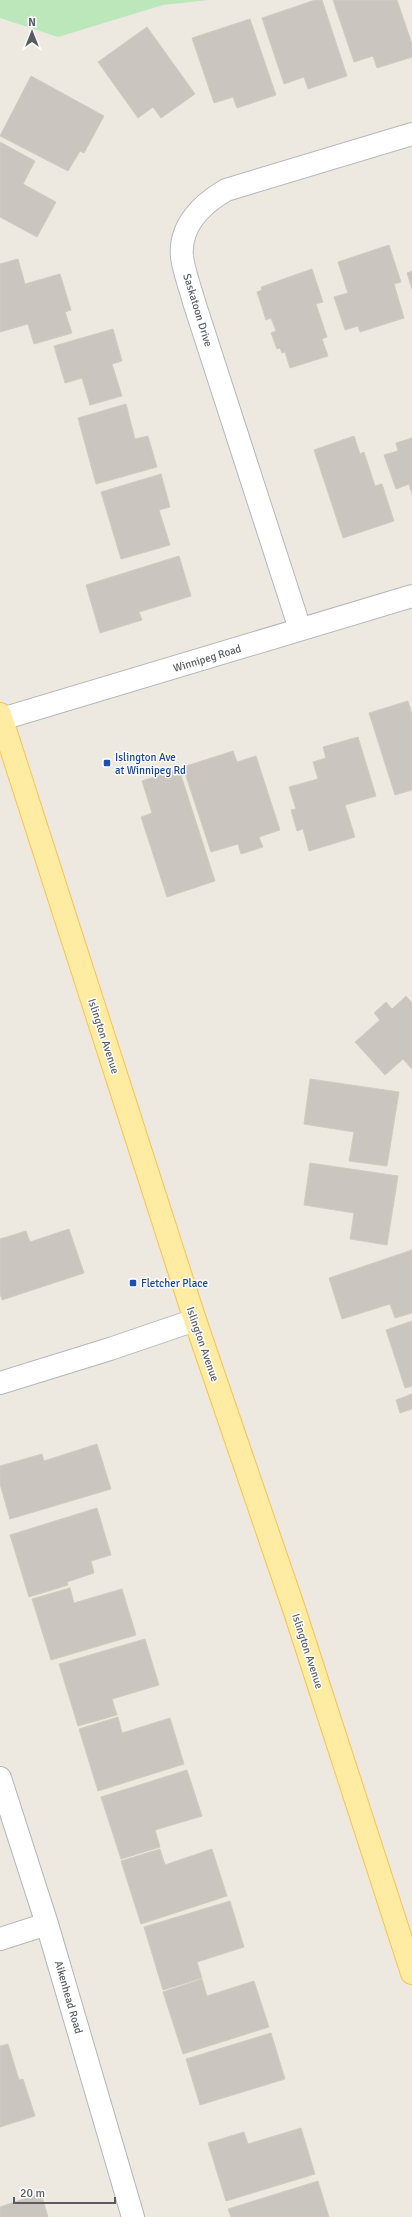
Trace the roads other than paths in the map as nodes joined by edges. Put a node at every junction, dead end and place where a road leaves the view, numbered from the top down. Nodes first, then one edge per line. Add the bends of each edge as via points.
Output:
1 (412, 134) edge
2 (412, 596) edge
3 (300, 629) junction
4 (1, 717) edge
5 (195, 1320) junction
6 (0, 1383) edge
7 (0, 1778) edge
8 (47, 1924) junction
9 (0, 1939) edge
10 (412, 1973) edge
11 (134, 2217) edge

1 - 3 street, Saskatoon Drive via 226,190 200,208 192,219 183,243 182,256 194,302
2 - 3 street, Winnipeg Road
3 - 4 street, Winnipeg Road
4 - 5 main road, Islington Avenue
5 - 6 street
5 - 10 main road, Islington Avenue via 294,1609
7 - 8 street, Aikenhead Road
8 - 9 street
8 - 11 street, Aikenhead Road

